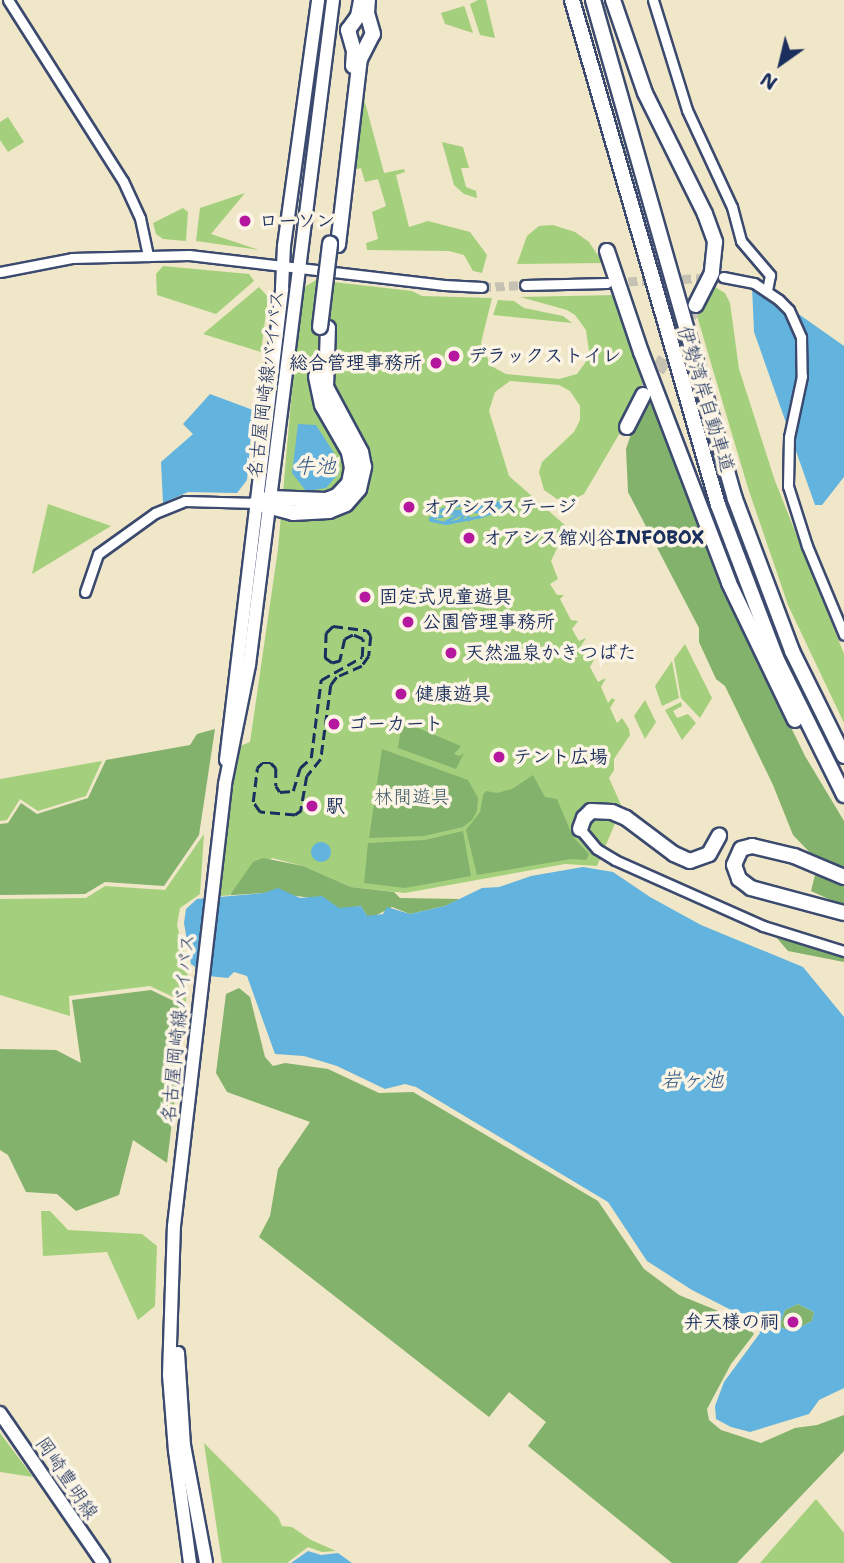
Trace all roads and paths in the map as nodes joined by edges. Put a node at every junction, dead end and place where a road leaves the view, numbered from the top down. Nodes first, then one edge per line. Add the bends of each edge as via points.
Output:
1 (8, 0) edge
2 (318, 0) edge
3 (333, 0) edge
4 (361, 0) edge
5 (368, 0) edge
6 (572, 0) edge
7 (593, 0) edge
8 (613, 0) edge
9 (653, 0) edge
10 (334, 245) junction
11 (607, 251) dead end
12 (148, 256) junction
13 (283, 266) junction
14 (299, 269) junction
15 (0, 272) edge
16 (723, 277) tunnel mouth
17 (607, 283) tunnel mouth
18 (526, 285) tunnel mouth
19 (482, 287) tunnel mouth
20 (766, 290) junction
21 (696, 305) tunnel mouth
22 (643, 395) tunnel mouth
23 (627, 427) dead end
24 (265, 503) junction
25 (85, 592) dead end
26 (844, 635) edge
27 (844, 756) edge
28 (844, 795) edge
29 (844, 802) edge
30 (580, 829) joint
31 (712, 839) dead end
32 (844, 877) edge
33 (844, 913) edge
34 (844, 951) edge
35 (173, 1290) junction
36 (0, 1413) edge
37 (103, 1563) edge
38 (190, 1563) edge
39 (206, 1563) edge

1 - 12 street via 123,181 140,218
2 - 13 main road, 名古屋岡崎線バイパス
3 - 14 main road, 名古屋岡崎線バイパス
4 - 10 highway via 358,16 348,30 354,62
5 - 10 highway via 373,33 360,59
6 - 28 highway, 伊勢湾岸自動車道 via 718,505 776,658
7 - 27 highway, 伊勢湾岸自動車道 via 735,499 792,651
8 - 21 highway via 645,93 715,242 712,273
9 - 20 street via 687,110 732,207 741,241 770,275
10 - 24 highway, bridge via 316,374 319,396 349,452 352,476 344,489 326,500
11 - 29 highway via 658,401 729,583 784,700
12 - 13 street via 189,255
12 - 15 street via 72,258
13 - 14 street
13 - 24 main road, 名古屋岡崎線バイパス
14 - 19 street
14 - 24 main road, 名古屋岡崎線バイパス
16 - 20 street
17 - 18 street
20 - 26 street via 789,310 803,348 789,437 789,486 807,546
22 - 23 highway
24 - 25 street via 185,501 155,513 98,554
24 - 35 main road, 名古屋岡崎線バイパス via 248,665 215,871 174,1226
30 - 31 highway via 586,814 605,810 626,818 682,859 698,860
30 - 34 street via 597,849 615,860 763,926
32 - 33 highway via 794,856 752,846 741,849 734,865 739,880 751,888
35 - 38 main road, 名古屋岡崎線バイパス via 169,1375
35 - 39 main road, 名古屋岡崎線バイパス via 184,1445
36 - 37 main road, 岡崎豊明線

